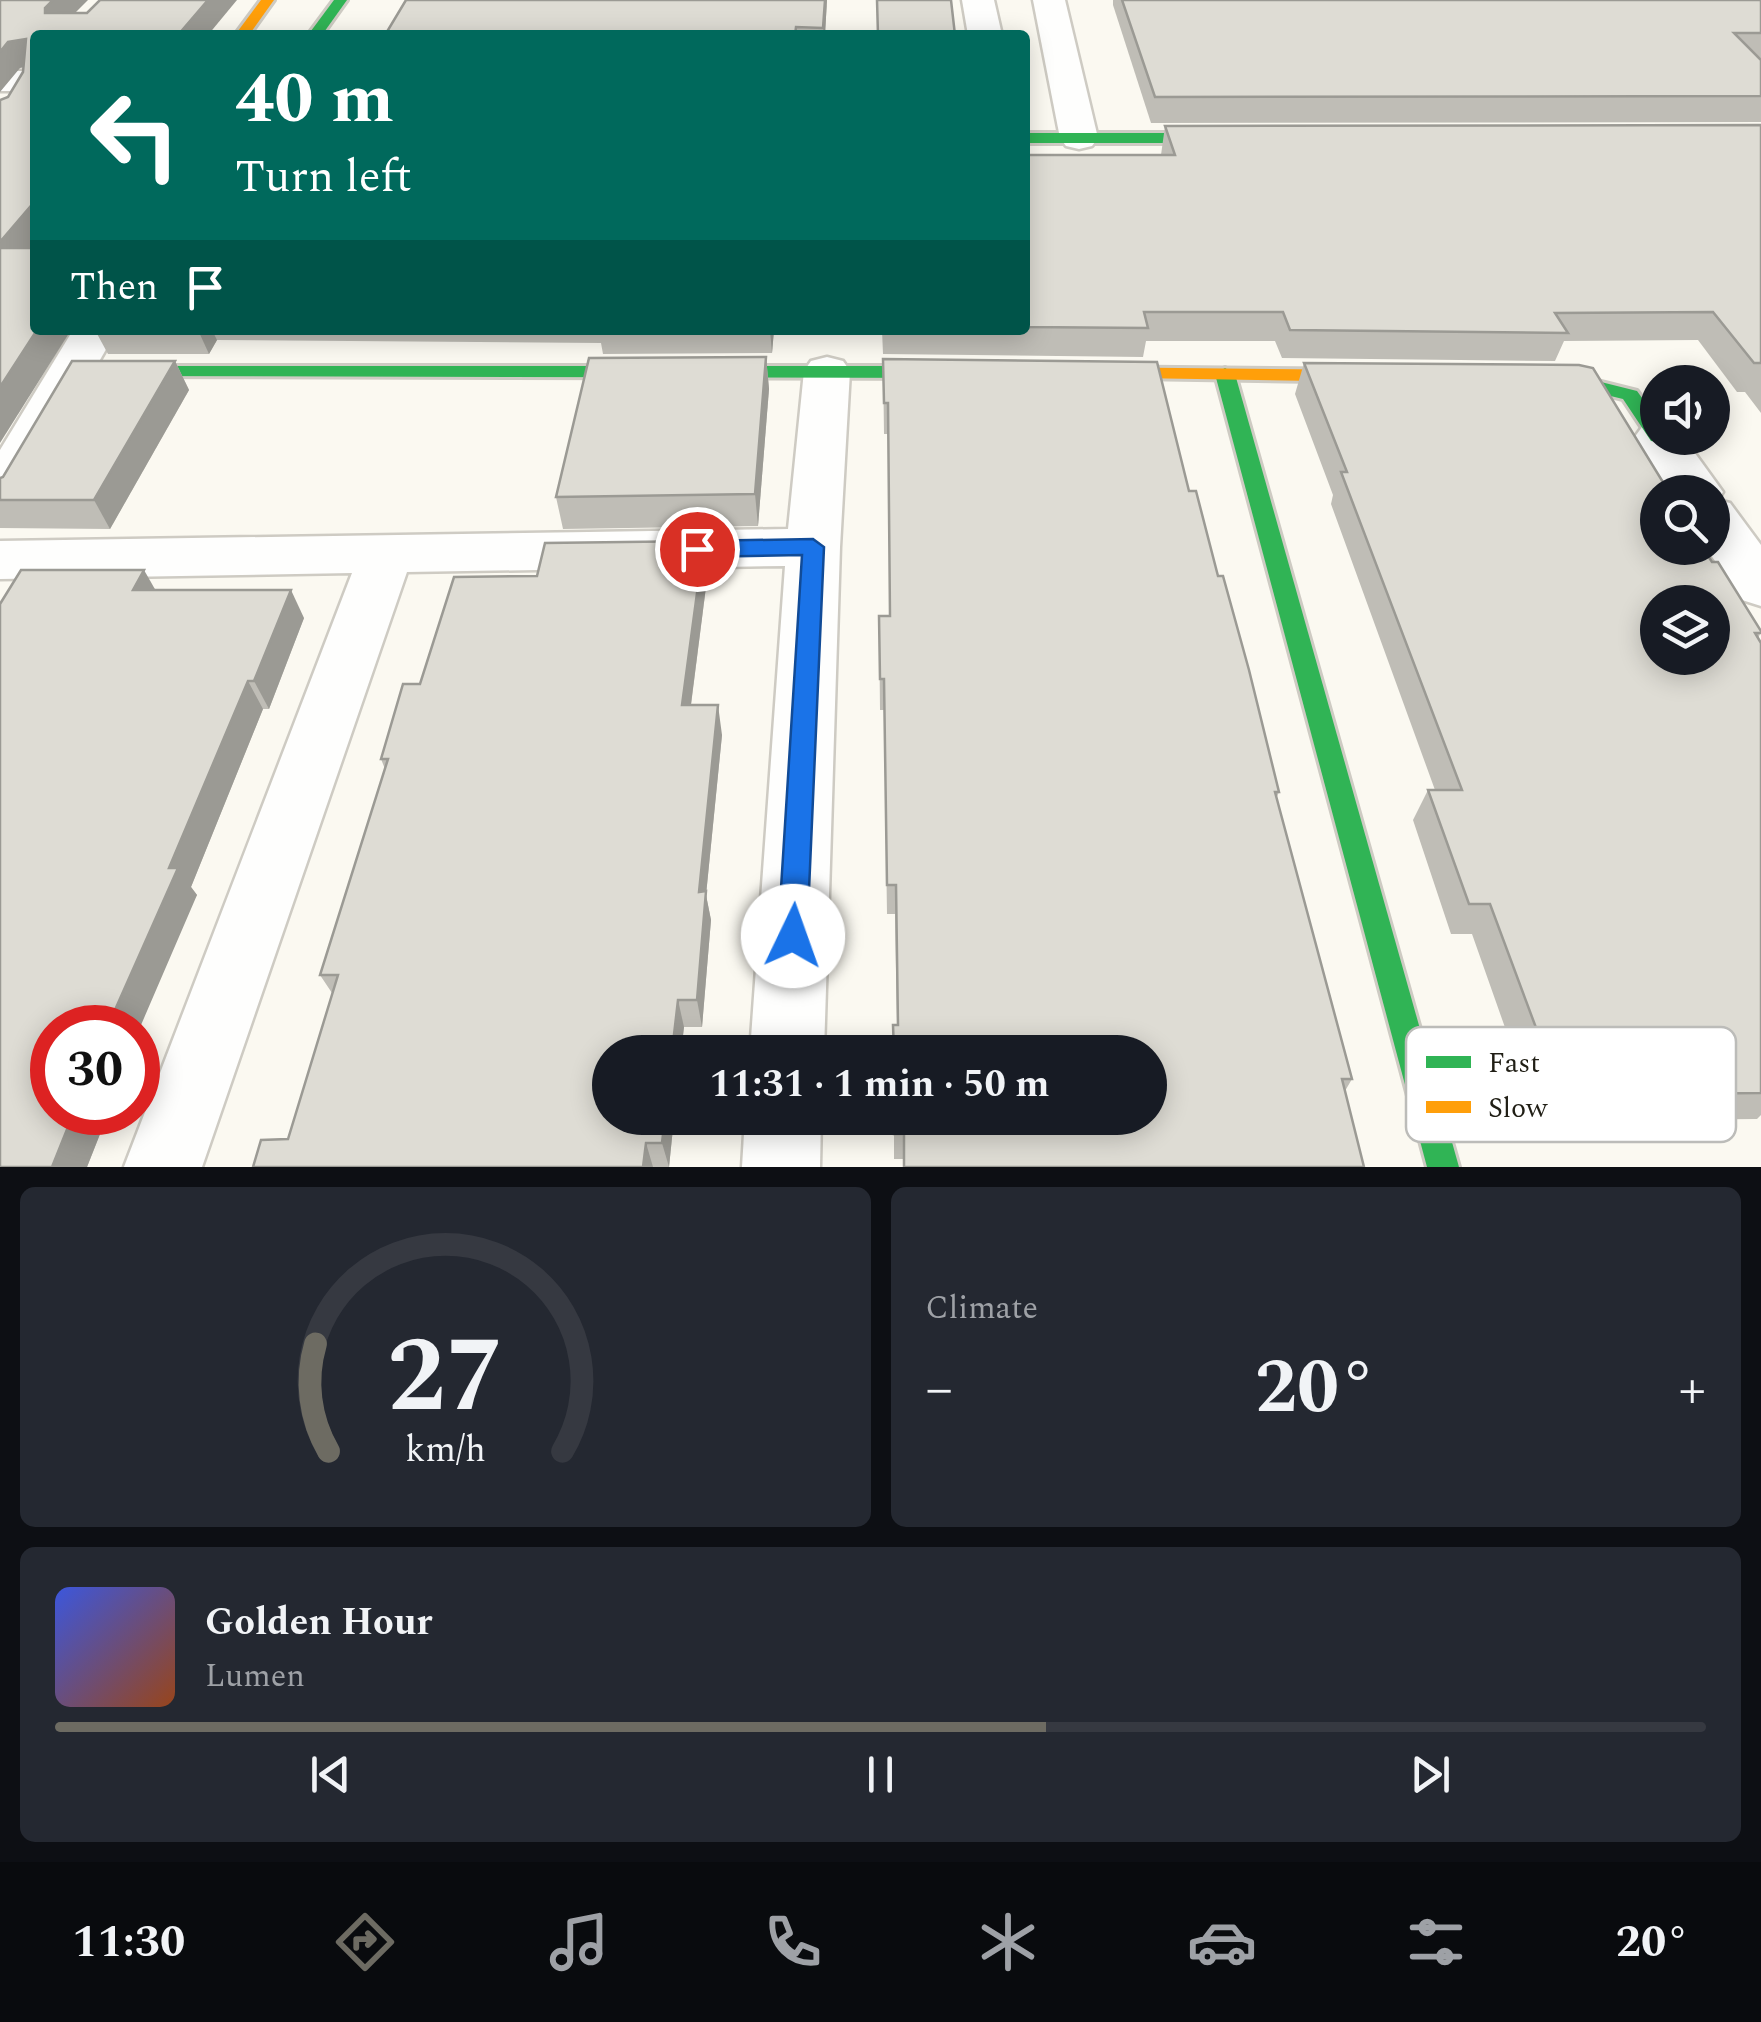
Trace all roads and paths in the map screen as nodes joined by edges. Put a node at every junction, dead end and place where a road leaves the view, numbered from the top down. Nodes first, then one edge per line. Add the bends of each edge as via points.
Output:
1 (268, 0) edge
2 (341, 0) edge
3 (978, 0) edge
4 (1049, 0) edge
5 (246, 30) edge
6 (319, 30) edge
7 (985, 30) edge
8 (22, 80) edge
9 (0, 118) edge
10 (1030, 138) edge
11 (1079, 138) junction
12 (1254, 138) edge
13 (84, 351) edge
14 (827, 371) junction
15 (986, 372) edge
16 (1066, 373) edge
17 (1225, 374) junction
18 (1405, 377) edge
19 (1505, 378) edge
20 (1640, 410) edge
21 (0, 492) edge
22 (1730, 542) edge
23 (813, 547) junction
24 (387, 554) junction
25 (0, 560) edge
26 (1761, 586) edge
27 (1406, 1032) edge
28 (787, 1035) edge
29 (782, 1135) edge
30 (1436, 1142) edge
31 (163, 1167) edge
32 (780, 1167) edge
33 (1443, 1167) edge

1 - 5 street
2 - 6 street
3 - 7 street
4 - 11 street
8 - 9 street
10 - 11 street
11 - 12 street
13 - 14 street
13 - 21 street
14 - 15 street
14 - 23 street
16 - 17 street
17 - 18 street
17 - 27 street
19 - 20 street via 1565,379 1630,395
22 - 26 street
23 - 24 street
23 - 28 street
24 - 25 street
24 - 31 street
29 - 32 street
30 - 33 street

